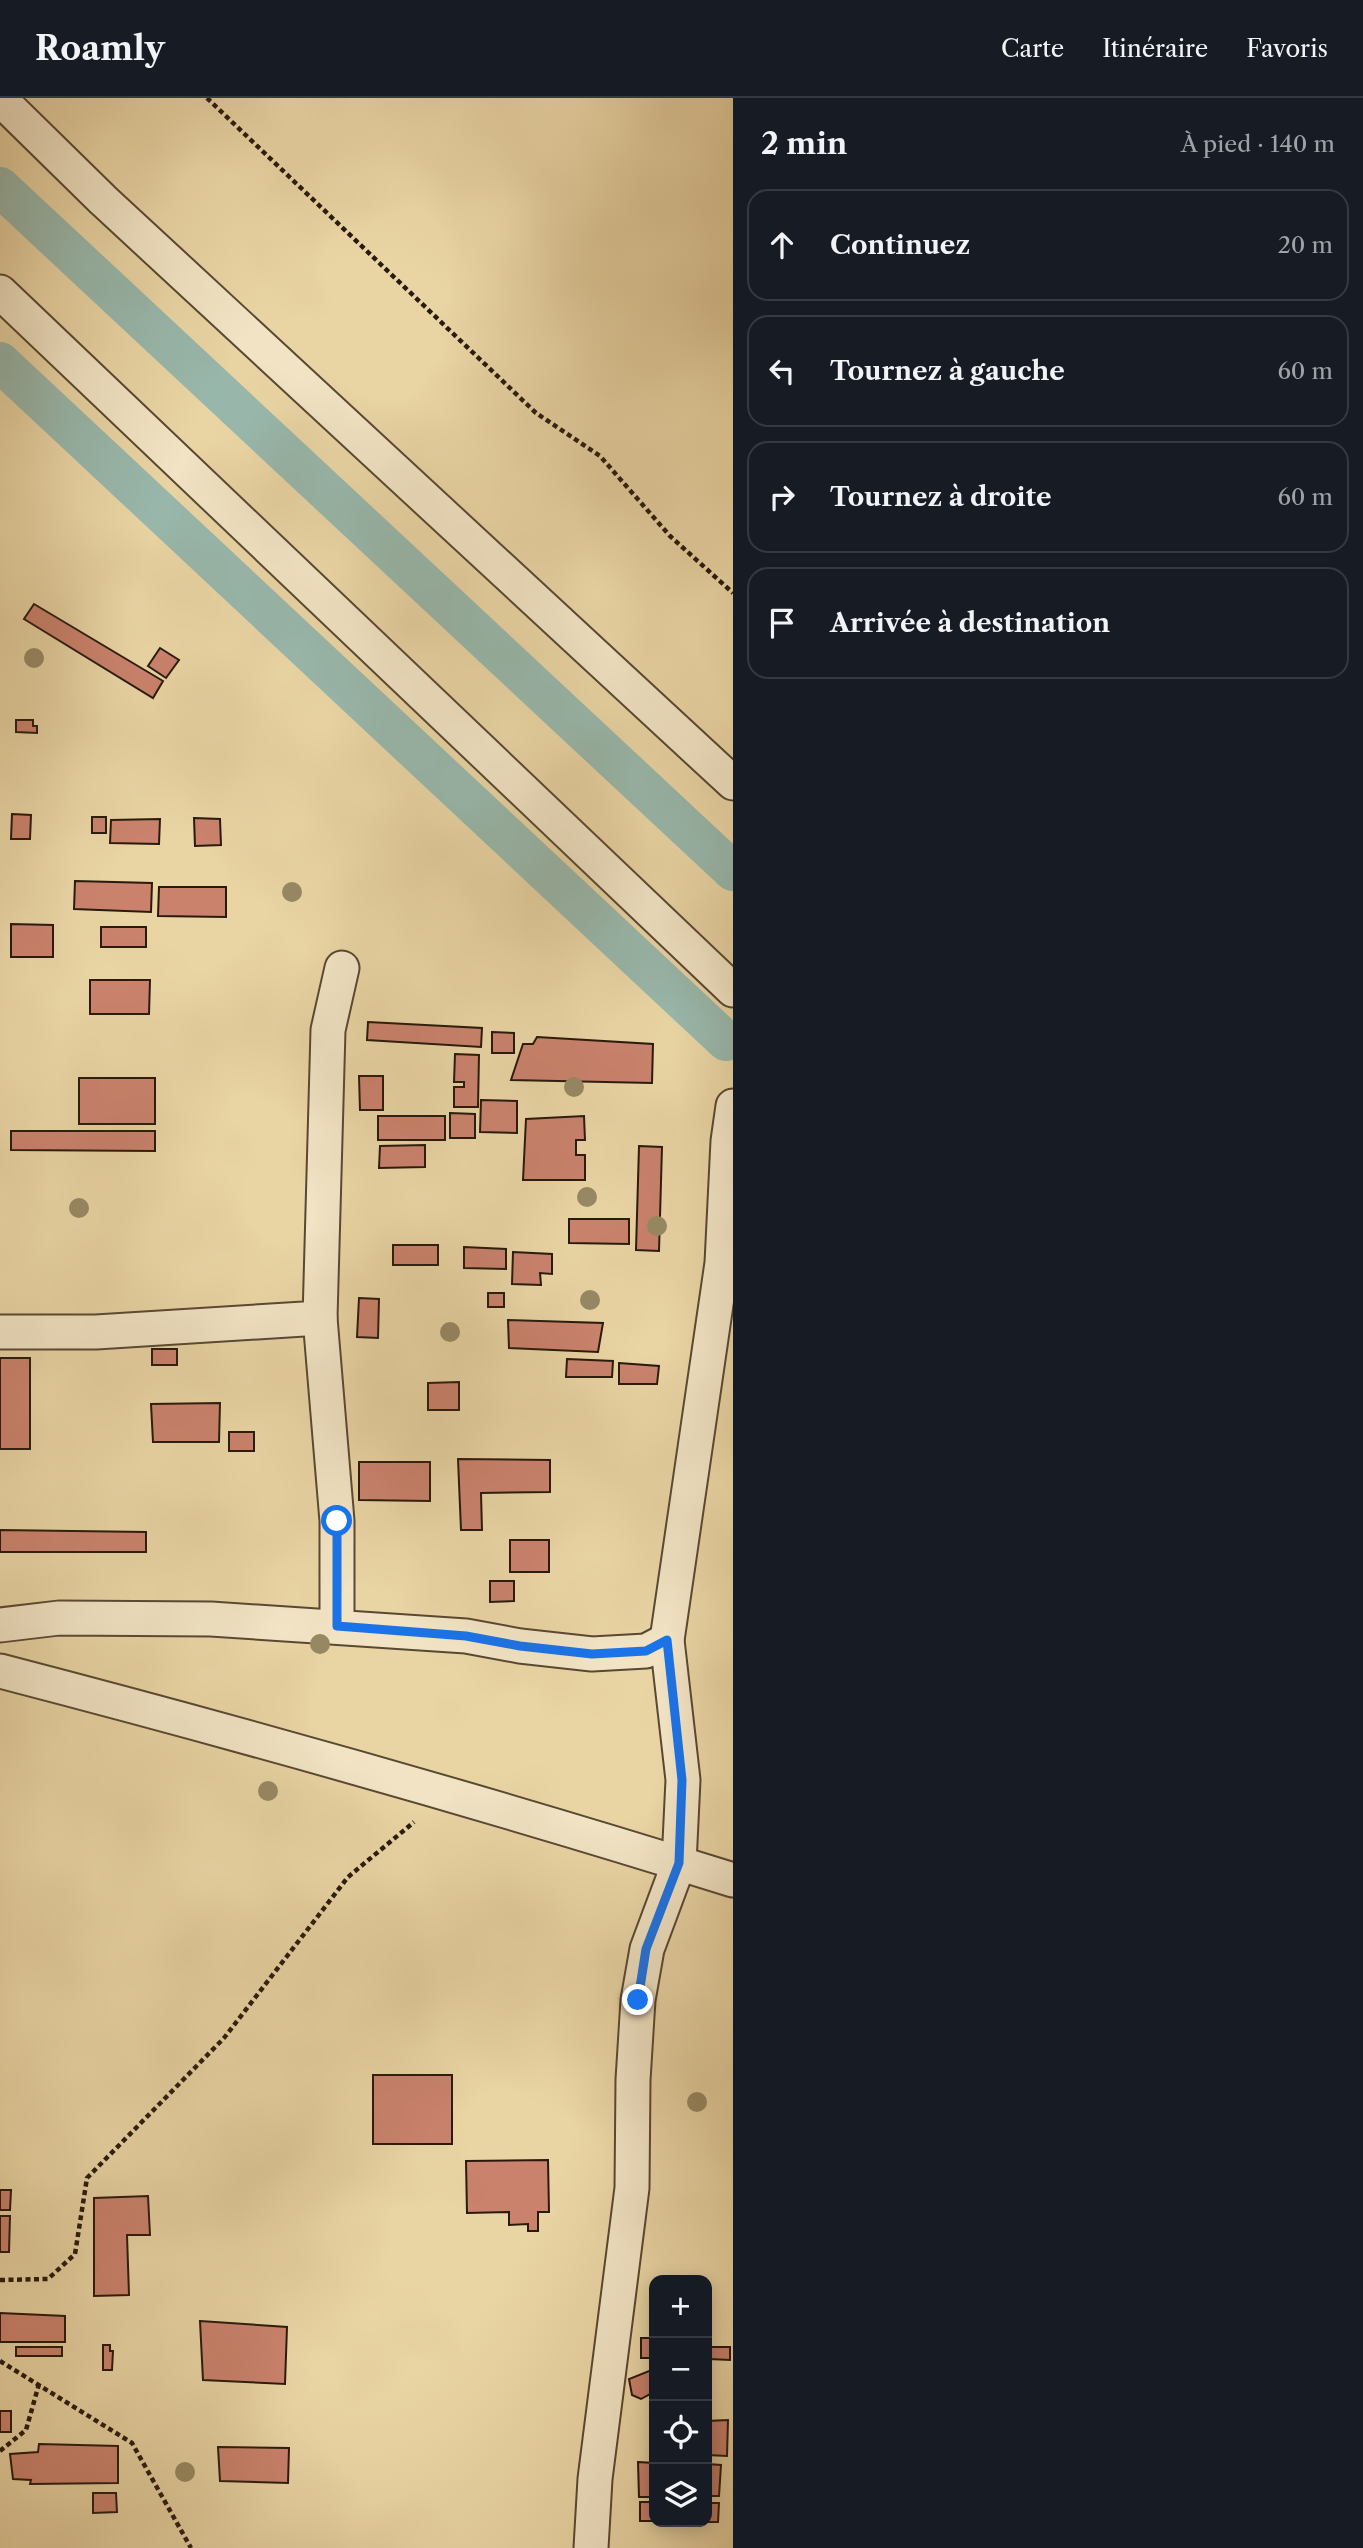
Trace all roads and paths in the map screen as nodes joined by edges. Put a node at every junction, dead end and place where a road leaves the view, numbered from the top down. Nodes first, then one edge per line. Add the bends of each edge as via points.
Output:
1 (207, 98) edge
2 (0, 99) edge
3 (0, 292) edge
4 (733, 593) edge
5 (733, 783) edge
6 (342, 968) dead end
7 (733, 990) edge
8 (733, 1106) edge
9 (320, 1318) junction
10 (0, 1332) edge
11 (0, 1625) edge
12 (337, 1626) junction
13 (667, 1640) junction
14 (0, 1671) edge
15 (447, 1793) junction
16 (679, 1863) junction
17 (733, 1880) edge
18 (0, 2280) edge
19 (0, 2361) edge
20 (39, 2384) junction
21 (0, 2451) edge
22 (191, 2548) edge
23 (591, 2548) edge

1 - 4 path via 536,413 600,456 670,536
2 - 5 street via 103,200
3 - 7 street
6 - 9 street via 328,1030
8 - 13 street via 722,1263
9 - 10 street via 96,1332
9 - 12 street via 337,1521
11 - 12 street via 59,1618
12 - 13 street via 466,1636 592,1654 646,1651
13 - 16 street via 682,1780
14 - 15 street
15 - 16 street
15 - 18 path via 348,1877 224,2038 88,2178 75,2254 48,2279
16 - 17 street
16 - 23 street via 646,1949 638,2000 632,2188 595,2479
19 - 20 path
20 - 21 path via 26,2430
20 - 22 path via 132,2443

